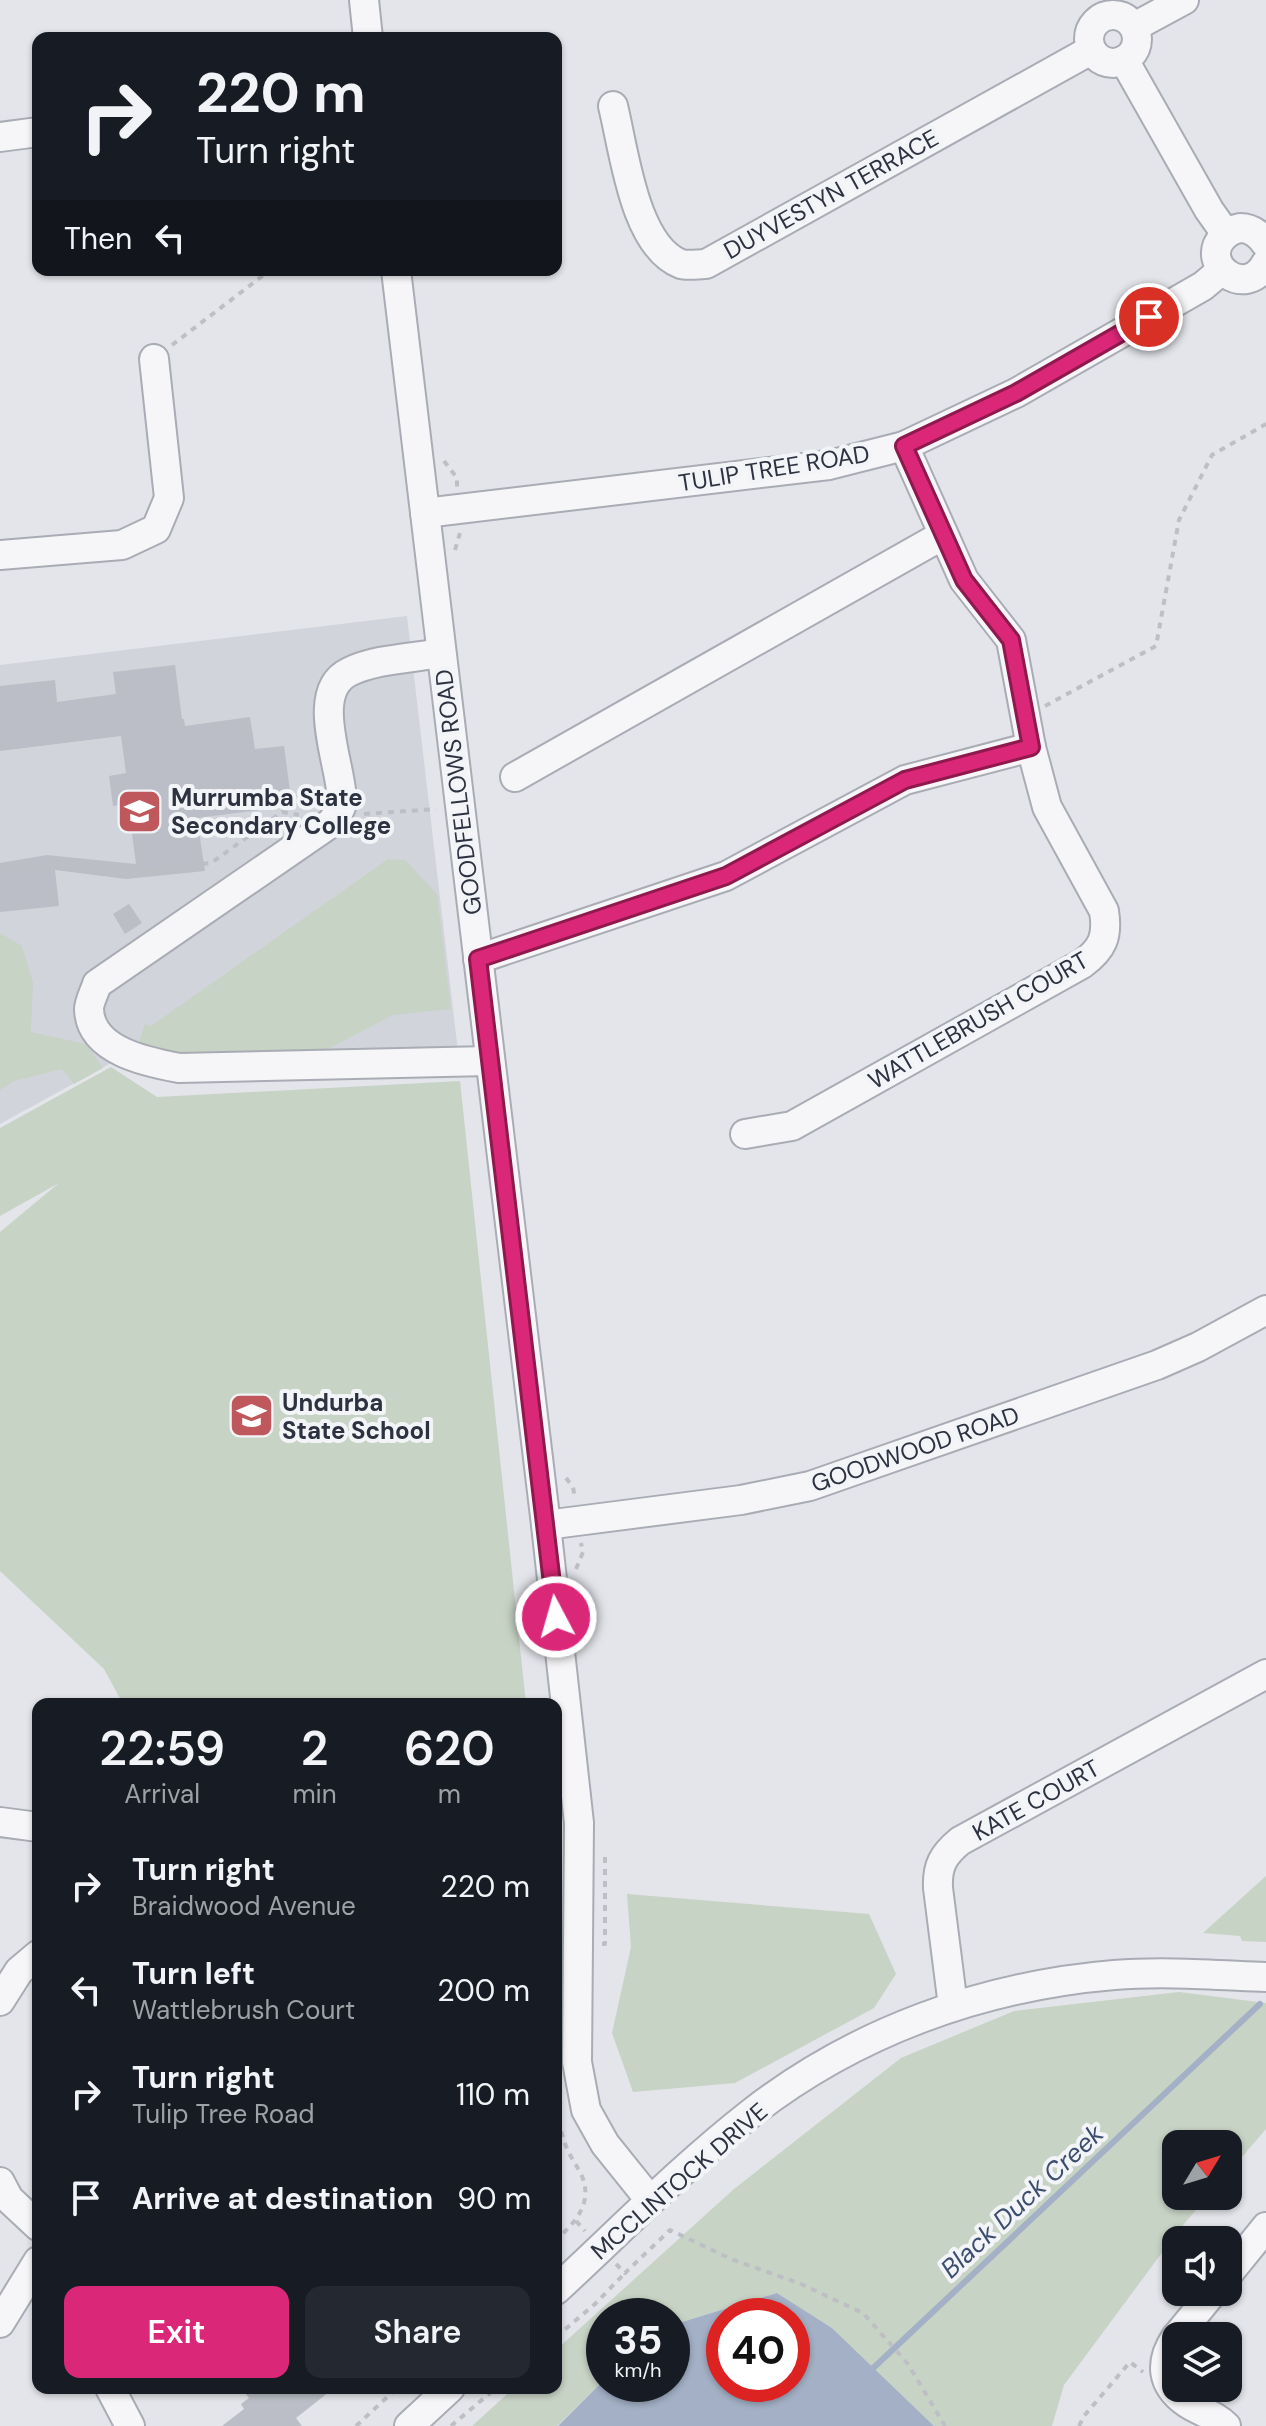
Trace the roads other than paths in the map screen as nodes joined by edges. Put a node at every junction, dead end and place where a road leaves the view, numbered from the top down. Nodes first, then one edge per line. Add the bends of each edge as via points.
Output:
1 (364, 0) edge
2 (1184, 0) edge
3 (1134, 27) junction
4 (367, 32) edge
5 (1091, 50) junction
6 (1124, 60) junction
7 (613, 106) dead end
8 (32, 133) edge
9 (0, 137) edge
10 (1226, 234) junction
11 (1266, 244) edge
12 (1266, 263) edge
13 (1222, 270) junction
14 (397, 276) edge
15 (154, 359) road end
16 (904, 446) junction
17 (425, 513) junction
18 (943, 535) junction
19 (0, 555) edge
20 (441, 653) junction
21 (1031, 747) junction
22 (515, 777) dead end
23 (478, 959) junction
24 (489, 1061) junction
25 (745, 1134) dead end
26 (1266, 1310) edge
27 (546, 1525) junction
28 (1266, 1674) edge
29 (0, 1822) edge
30 (32, 1826) edge
31 (567, 1887) edge
32 (32, 1960) edge
33 (1266, 1977) edge
34 (0, 2001) edge
35 (953, 2006) junction
36 (0, 2182) edge
37 (650, 2200) junction
38 (32, 2220) edge
39 (1266, 2227) edge
40 (1242, 2257) edge
41 (32, 2271) edge
42 (562, 2284) edge
43 (1201, 2306) edge
44 (1188, 2322) edge
45 (0, 2323) edge
46 (113, 2394) edge
47 (444, 2394) edge
48 (1186, 2402) edge
49 (130, 2426) edge
50 (409, 2426) edge
51 (1226, 2426) edge

1 - 4 street
2 - 3 street
3 - 5 street via 1117,15 1101,18 1089,34
3 - 6 street via 1136,48
5 - 6 street via 1104,61
5 - 7 street, DUYVESTYN TERRACE via 706,264 683,265 662,253 647,232 634,201
6 - 10 street
8 - 9 street
10 - 11 street via 1249,229
10 - 13 street via 1216,254
12 - 13 street via 1259,274 1243,280
13 - 16 street, TULIP TREE ROAD via 1016,393
14 - 17 street, GOODFELLOWS ROAD
15 - 19 street via 169,498 156,529 122,545
16 - 17 street, TULIP TREE ROAD via 829,465
16 - 18 street, WATTLEBRUSH COURT
17 - 20 street, GOODFELLOWS ROAD
18 - 21 street, WATTLEBRUSH COURT via 964,580 1011,640
18 - 22 street
20 - 23 street, GOODFELLOWS ROAD
20 - 24 street via 351,671 336,680 329,694 339,813 97,984 89,1008 97,1034 122,1052 179,1068
21 - 23 street via 905,780 726,876
21 - 25 street, WATTLEBRUSH COURT via 1052,819 1104,911 1103,944 1082,964 792,1126
23 - 24 street, GOODFELLOWS ROAD
24 - 27 street, GOODFELLOWS ROAD
26 - 27 street, GOODWOOD ROAD via 1157,1365 810,1486
27 - 31 street, GOODFELLOWS ROAD via 579,1823
28 - 35 street, KATE COURT via 945,1853 937,1871
29 - 30 street
31 - 37 street, GOODFELLOWS ROAD via 577,2062 586,2110 605,2144
32 - 34 street
33 - 35 street, MCCLINTOCK DRIVE via 1115,1975 1030,1986
35 - 37 street, MCCLINTOCK DRIVE via 828,2062 751,2114
36 - 38 street
37 - 42 street, MCCLINTOCK DRIVE
39 - 40 street
41 - 45 street
43 - 44 street
46 - 49 street
47 - 50 street
48 - 51 street

